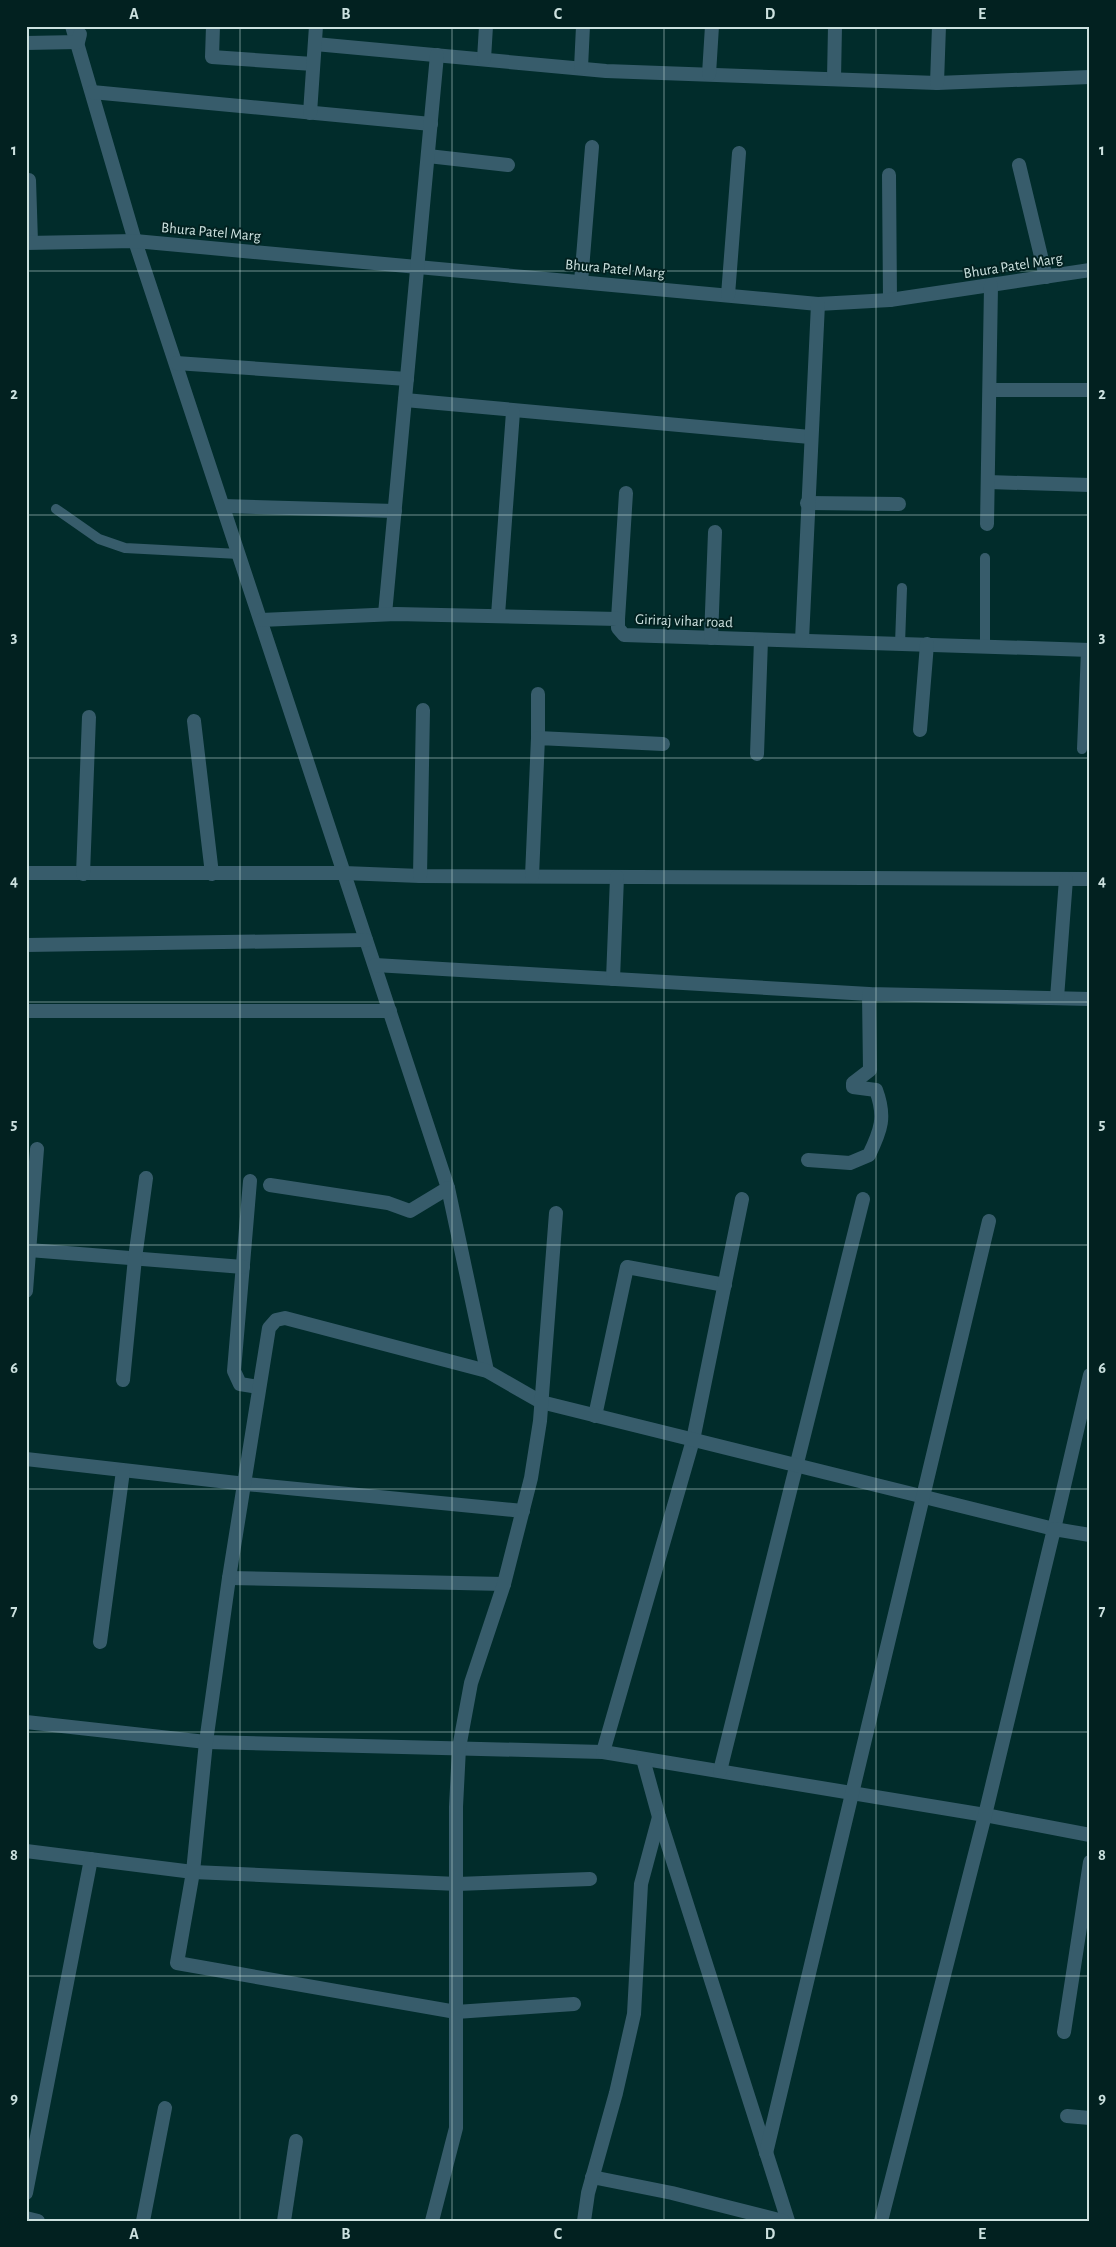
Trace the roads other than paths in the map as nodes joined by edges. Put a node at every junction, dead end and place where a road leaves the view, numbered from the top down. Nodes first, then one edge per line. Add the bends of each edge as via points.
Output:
1 (72, 26) edge
2 (82, 26) edge
3 (213, 26) edge
4 (316, 26) edge
5 (486, 26) edge
6 (583, 26) edge
7 (712, 26) edge
8 (835, 26) edge
9 (939, 26) edge
10 (78, 42) junction
11 (26, 43) edge
12 (315, 44) junction
13 (437, 55) junction
14 (484, 60) junction
15 (313, 64) junction
16 (581, 68) junction
17 (708, 74) junction
18 (1090, 77) edge
19 (834, 79) junction
20 (938, 83) junction
21 (92, 92) junction
22 (310, 113) junction
23 (431, 124) junction
24 (592, 147) dead end
25 (738, 153) dead end
26 (428, 156) junction
27 (508, 165) dead end
28 (1019, 165) dead end
29 (889, 175) dead end
30 (29, 180) dead end
31 (135, 241) junction
32 (29, 243) edge
33 (418, 267) junction
34 (1090, 270) edge
35 (1046, 277) junction
36 (581, 282) junction
37 (991, 286) junction
38 (728, 295) junction
39 (890, 300) junction
40 (818, 304) junction
41 (176, 363) junction
42 (407, 379) junction
43 (990, 390) junction
44 (1090, 390) edge
45 (405, 400) junction
46 (513, 412) junction
47 (810, 437) junction
48 (988, 482) junction
49 (1090, 484) edge
50 (626, 493) dead end
51 (807, 503) junction
52 (899, 504) dead end
53 (223, 506) junction
54 (56, 509) dead end
55 (395, 511) junction
56 (988, 524) dead end
57 (715, 532) dead end
58 (239, 554) junction
59 (985, 558) dead end
60 (902, 588) dead end
61 (385, 614) junction
62 (498, 615) junction
63 (618, 619) junction
64 (261, 620) junction
65 (712, 638) junction
66 (761, 640) junction
67 (802, 640) junction
68 (900, 644) junction
69 (927, 644) junction
70 (985, 646) junction
71 (1088, 650) edge
72 (538, 694) dead end
73 (423, 710) dead end
74 (88, 718) dead end
75 (194, 721) dead end
76 (920, 730) dead end
77 (538, 738) junction
78 (663, 744) dead end
79 (1082, 748) dead end
80 (757, 754) dead end
81 (344, 872) junction
82 (26, 873) edge
83 (83, 874) junction
84 (212, 874) junction
85 (420, 876) junction
86 (532, 876) junction
87 (617, 877) junction
88 (1066, 879) junction
89 (1090, 879) edge
90 (366, 940) junction
91 (26, 945) edge
92 (375, 966) junction
93 (614, 979) junction
94 (869, 994) junction
95 (1057, 998) junction
96 (1090, 999) edge
97 (26, 1011) edge
98 (390, 1011) junction
99 (37, 1149) dead end
100 (808, 1160) dead end
101 (146, 1178) dead end
102 (250, 1181) dead end
103 (270, 1185) dead end
104 (448, 1188) junction
105 (742, 1199) dead end
106 (863, 1199) dead end
107 (556, 1214) dead end
108 (989, 1221) dead end
109 (29, 1250) junction
110 (135, 1258) junction
111 (242, 1267) junction
112 (725, 1285) junction
113 (26, 1291) edge
114 (487, 1371) junction
115 (1090, 1375) edge
116 (122, 1380) dead end
117 (258, 1387) junction
118 (541, 1402) junction
119 (595, 1416) junction
120 (693, 1440) junction
121 (26, 1459) edge
122 (797, 1465) junction
123 (123, 1471) junction
124 (246, 1484) junction
125 (923, 1497) junction
126 (523, 1511) junction
127 (1054, 1529) junction
128 (1090, 1535) edge
129 (229, 1578) junction
130 (504, 1584) junction
131 (100, 1642) dead end
132 (26, 1722) edge
133 (206, 1742) junction
134 (459, 1748) junction
135 (603, 1752) junction
136 (643, 1759) junction
137 (720, 1771) junction
138 (852, 1793) junction
139 (985, 1815) junction
140 (659, 1817) junction
141 (1090, 1835) edge
142 (26, 1851) edge
143 (91, 1859) junction
144 (1090, 1862) edge
145 (193, 1872) junction
146 (590, 1879) dead end
147 (457, 1884) junction
148 (574, 2004) dead end
149 (456, 2012) junction
150 (1064, 2032) dead end
151 (165, 2108) dead end
152 (1067, 2116) dead end
153 (1090, 2118) edge
154 (296, 2141) dead end
155 (766, 2153) junction
156 (592, 2177) junction
157 (26, 2193) edge
158 (26, 2218) edge
159 (38, 2221) edge
160 (144, 2221) edge
161 (284, 2221) edge
162 (432, 2221) edge
163 (584, 2221) edge
164 (784, 2221) edge
165 (788, 2221) edge
166 (881, 2221) edge

1 - 10 street
2 - 10 street
3 - 15 street via 212,57
4 - 12 street
5 - 14 street
6 - 16 street
7 - 17 street
8 - 19 street
9 - 20 street
10 - 11 street
10 - 21 street
12 - 13 street
12 - 15 street
13 - 14 street
13 - 23 street
14 - 16 street
15 - 22 street
16 - 17 street
17 - 19 street
18 - 20 street
19 - 20 street
21 - 22 street
21 - 31 street
22 - 23 street
23 - 26 street
24 - 36 street
25 - 38 street
26 - 27 street
26 - 33 street
28 - 35 street
29 - 39 street
30 - 32 street
31 - 32 street, Bhura Patel Marg
31 - 33 street, Bhura Patel Marg
31 - 41 street
33 - 36 street, Bhura Patel Marg
33 - 42 street
34 - 35 street, Bhura Patel Marg
35 - 37 street, Bhura Patel Marg
36 - 38 street, Bhura Patel Marg
37 - 39 street, Bhura Patel Marg
37 - 43 street
38 - 40 street, Bhura Patel Marg
39 - 40 street, Bhura Patel Marg
40 - 47 street
41 - 42 street
41 - 53 street
42 - 45 street
43 - 44 street
43 - 48 street
45 - 46 street
45 - 55 street
46 - 47 street
46 - 62 street
47 - 51 street
48 - 49 street
48 - 56 street
50 - 63 street
51 - 52 street
51 - 67 street
53 - 55 street
53 - 58 street
54 - 58 lane via 99,539 125,548
55 - 61 street
57 - 65 street
58 - 64 street
59 - 70 lane
60 - 68 lane
61 - 62 street, Giriraj vihar road
61 - 64 street, Giriraj vihar road
62 - 63 street, Giriraj vihar road
63 - 65 street, Giriraj vihar road via 618,628 624,636
64 - 81 street
65 - 66 street, Giriraj vihar road
66 - 67 street, Giriraj vihar road
66 - 80 street
67 - 68 street, Giriraj vihar road
68 - 69 street, Giriraj vihar road
69 - 70 street, Giriraj vihar road
69 - 76 street
70 - 71 street, Giriraj vihar road
71 - 79 lane
72 - 77 street
73 - 85 street
74 - 83 street
75 - 84 street
77 - 78 street
77 - 86 street
81 - 84 street
81 - 85 street
81 - 90 street
82 - 83 street
83 - 84 street
85 - 86 street
86 - 87 street
87 - 88 street
87 - 93 street
88 - 89 street
88 - 95 street
90 - 91 street
90 - 92 street
92 - 93 street
92 - 98 street
93 - 94 street
94 - 95 street
94 - 100 street via 870,1070 853,1083 854,1087 876,1090 882,1106 881,1130 869,1155 850,1163
95 - 96 street
97 - 98 street
98 - 104 street
99 - 109 street
101 - 110 street
102 - 111 street
103 - 104 street via 388,1203 410,1211
104 - 114 street
105 - 112 street
106 - 122 street
107 - 118 street
108 - 125 street
109 - 110 street
109 - 113 street
110 - 111 street
110 - 116 street
111 - 117 street via 234,1371 240,1384
112 - 119 street via 627,1267
112 - 120 street
114 - 117 street via 285,1318 276,1320 269,1328
114 - 118 street
115 - 127 street
117 - 124 street
118 - 119 street
118 - 126 street via 531,1478
119 - 120 street
120 - 122 street
120 - 135 street
121 - 123 street
122 - 125 street
122 - 137 street
123 - 124 street
123 - 131 street
124 - 126 street
124 - 129 street
125 - 127 street
125 - 138 street
126 - 130 street
127 - 128 street
127 - 139 street
129 - 130 street
129 - 133 street
130 - 134 street via 471,1683
132 - 133 street
133 - 134 street
133 - 145 street
134 - 135 street
134 - 147 street
135 - 136 street
136 - 137 street
136 - 140 street
137 - 138 street
138 - 139 street
138 - 155 street
139 - 141 street
139 - 166 street
140 - 155 street
140 - 156 street via 641,1884 634,2014
142 - 143 street
143 - 145 street
143 - 157 street
144 - 150 street
145 - 147 street
145 - 149 street via 177,1964
146 - 147 street
147 - 149 street
148 - 149 street
149 - 162 street via 456,2128
151 - 160 street
152 - 153 street
154 - 161 street
155 - 165 street
156 - 163 street
156 - 164 street
158 - 159 street

